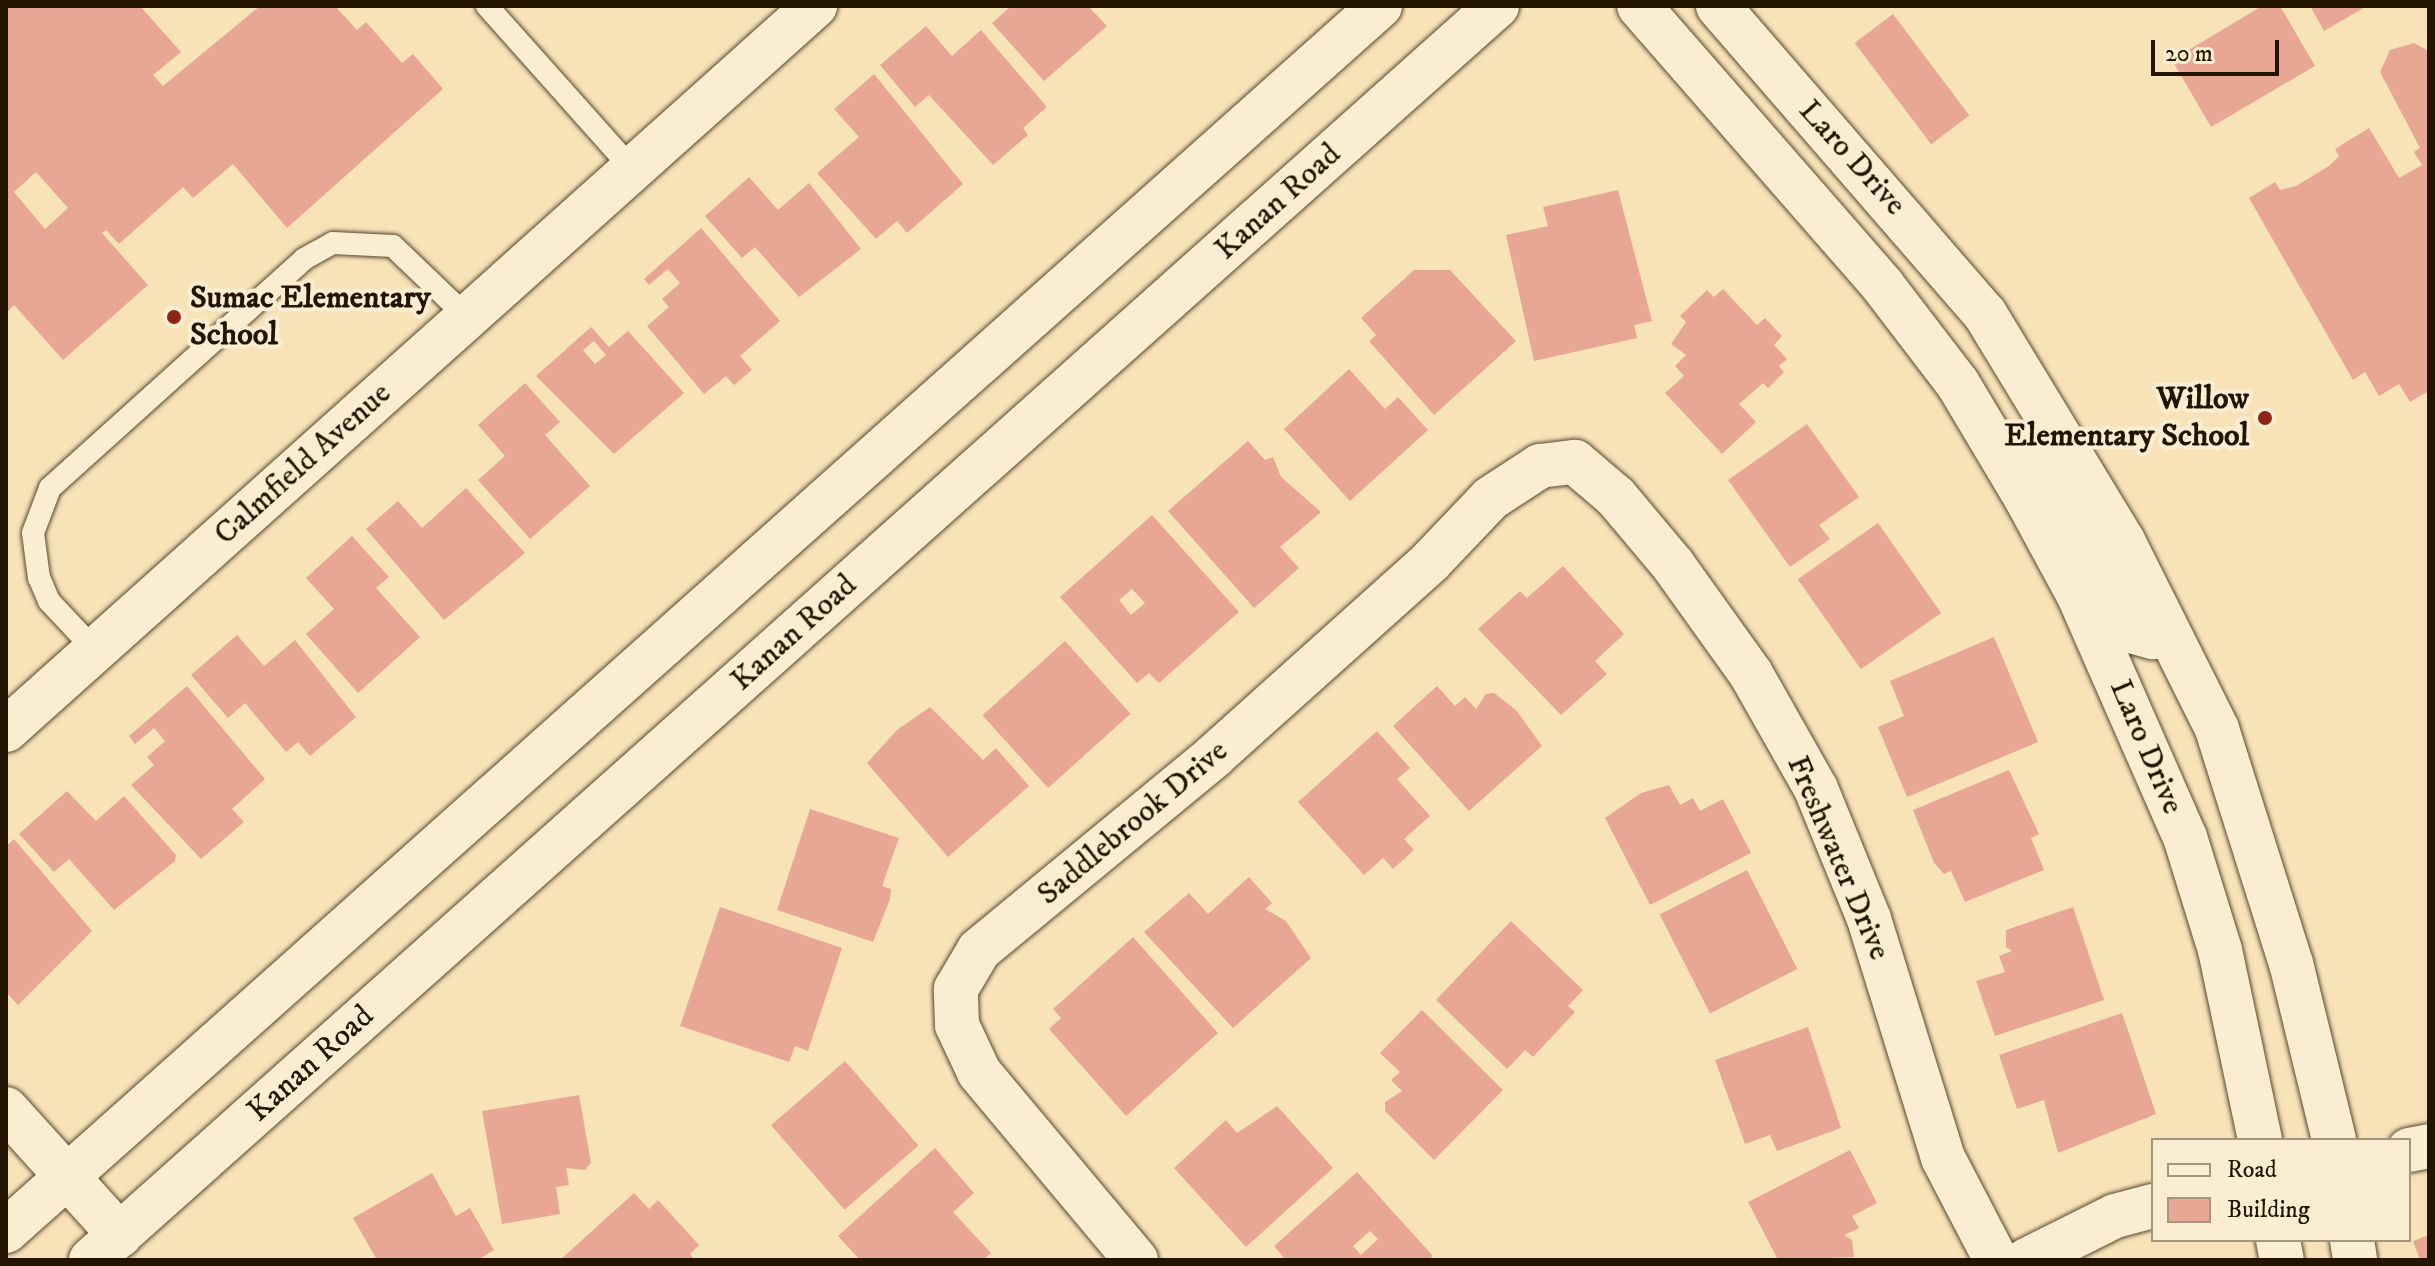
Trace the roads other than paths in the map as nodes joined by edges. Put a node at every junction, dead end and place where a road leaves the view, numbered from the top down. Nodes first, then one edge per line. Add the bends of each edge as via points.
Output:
1 (487, 6) edge
2 (815, 6) edge
3 (1380, 6) edge
4 (1497, 6) edge
5 (1639, 6) edge
6 (1718, 6) edge
7 (632, 169) junction
8 (467, 317) junction
9 (1958, 384) junction
10 (1575, 462) joint
11 (2175, 645) junction
12 (95, 650) junction
13 (6, 730) edge
14 (6, 1109) edge
15 (2260, 1138) edge
16 (2334, 1138) edge
17 (66, 1177) junction
18 (2151, 1207) edge
19 (6, 1231) edge
20 (106, 1247) edge
21 (1136, 1260) edge
22 (1996, 1260) edge
23 (2027, 1260) edge

1 - 7 lane
2 - 7 street, Calmfield Avenue
3 - 17 street
4 - 20 street, Kanan Road
5 - 9 street, Laro Drive via 1883,286
6 - 11 street, Laro Drive via 1985,314 2123,541
7 - 8 street, Calmfield Avenue
8 - 12 street, Calmfield Avenue
8 - 12 lane via 393,246 333,243 304,259 50,488 33,533 39,578 49,601
9 - 11 street, Laro Drive via 1993,402 2018,426 2135,632
9 - 15 street, Laro Drive via 2079,596 2185,837 2220,950
10 - 21 street, Saddlebrook Drive via 1540,466 1491,498 1430,562 1214,756 979,950 956,989 957,1025 979,1072
10 - 22 street, Freshwater Drive via 1616,497 1673,565 1751,674 1816,789 1869,919 1943,1158
11 - 16 street, Laro Drive via 2217,729 2291,963
12 - 13 street, Calmfield Avenue
14 - 17 street
17 - 19 street
17 - 20 street
18 - 23 street via 2115,1216

